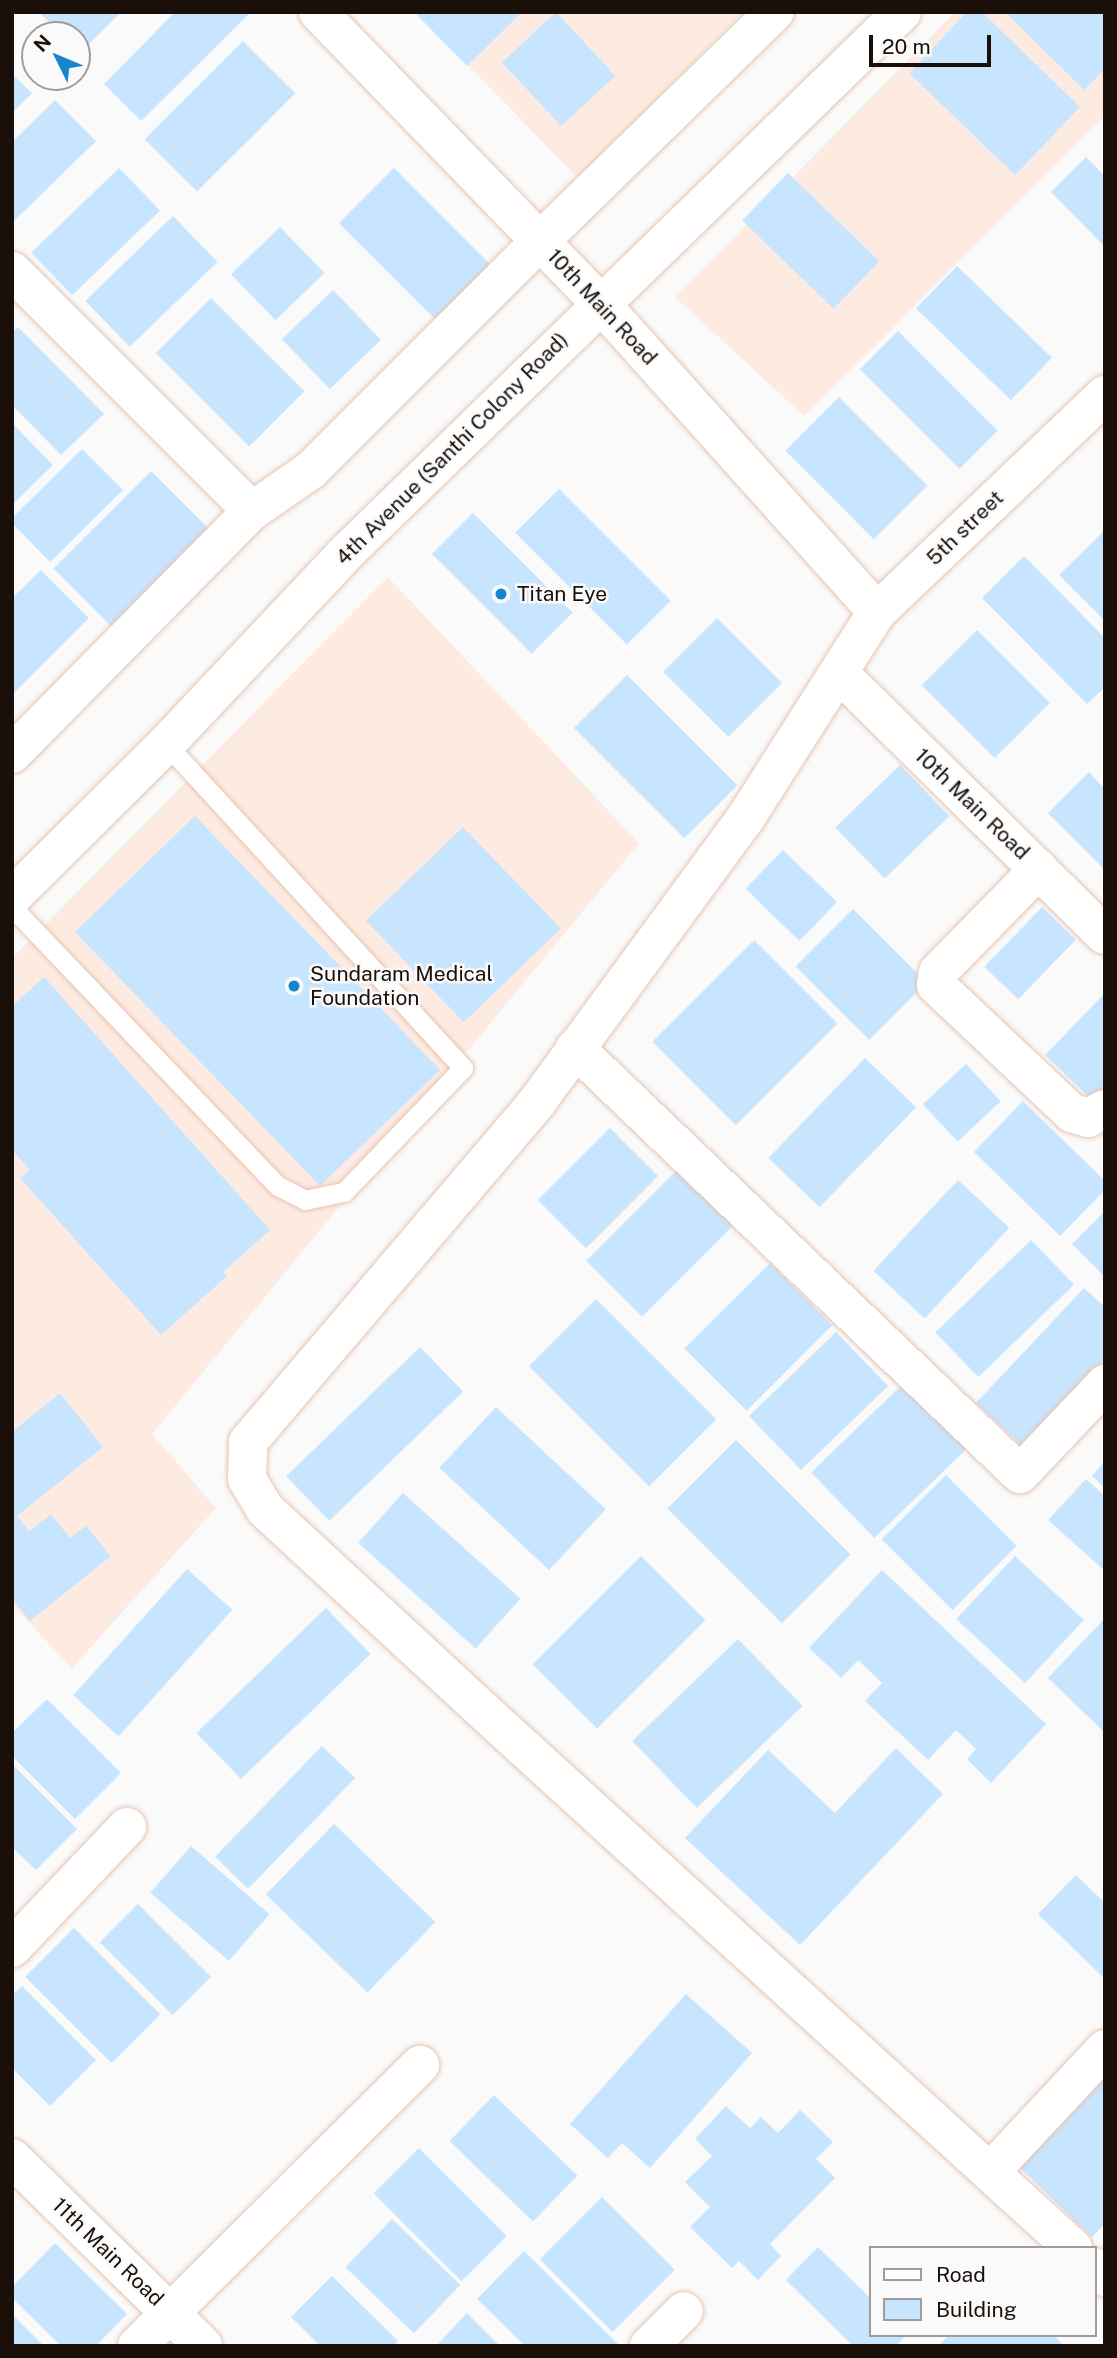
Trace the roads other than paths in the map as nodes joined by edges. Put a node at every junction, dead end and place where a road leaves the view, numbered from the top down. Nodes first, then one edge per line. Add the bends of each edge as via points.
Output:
1 (317, 12) edge
2 (775, 12) edge
3 (902, 12) edge
4 (540, 241) junction
5 (12, 271) edge
6 (600, 303) junction
7 (1105, 395) edge
8 (252, 511) junction
9 (877, 612) junction
10 (839, 673) junction
11 (166, 744) junction
12 (12, 754) edge
13 (1039, 869) junction
14 (12, 897) edge
15 (12, 907) edge
16 (1105, 935) edge
17 (575, 1048) junction
18 (1105, 1109) edge
19 (1105, 1384) edge
20 (127, 1827) dead end
21 (12, 1948) edge
22 (1105, 2049) edge
23 (420, 2065) dead end
24 (12, 2158) edge
25 (991, 2171) junction
26 (1071, 2246) edge
27 (684, 2311) dead end
28 (171, 2312) junction
29 (137, 2346) edge
30 (203, 2346) edge
31 (649, 2346) edge

1 - 4 street, 10th Main Road
2 - 4 street
3 - 6 street, 4th Avenue (Santhi Colony Road)
4 - 6 street, 10th Main Road
4 - 8 street via 311,470
5 - 8 street
6 - 9 street, 10th Main Road
6 - 11 street, 4th Avenue (Santhi Colony Road) via 348,551
7 - 9 street, 5th street
8 - 12 street
9 - 10 street, 5th street
10 - 13 street, 10th Main Road
10 - 17 street, 5th street via 745,819
11 - 14 street, 4th Avenue (Santhi Colony Road)
11 - 15 lane via 463,1068 344,1192 305,1200 278,1186
13 - 16 street, 10th Main Road
13 - 18 street via 938,972 936,985 1072,1113 1088,1118
17 - 19 street via 1020,1474
17 - 25 street, 5th street via 537,1102 248,1442 247,1479 265,1509
20 - 21 street
22 - 25 street
23 - 28 street
24 - 28 street, 11th Main Road
25 - 26 street, 5th street
27 - 31 street
28 - 29 street
28 - 30 street, 11th Main Road

